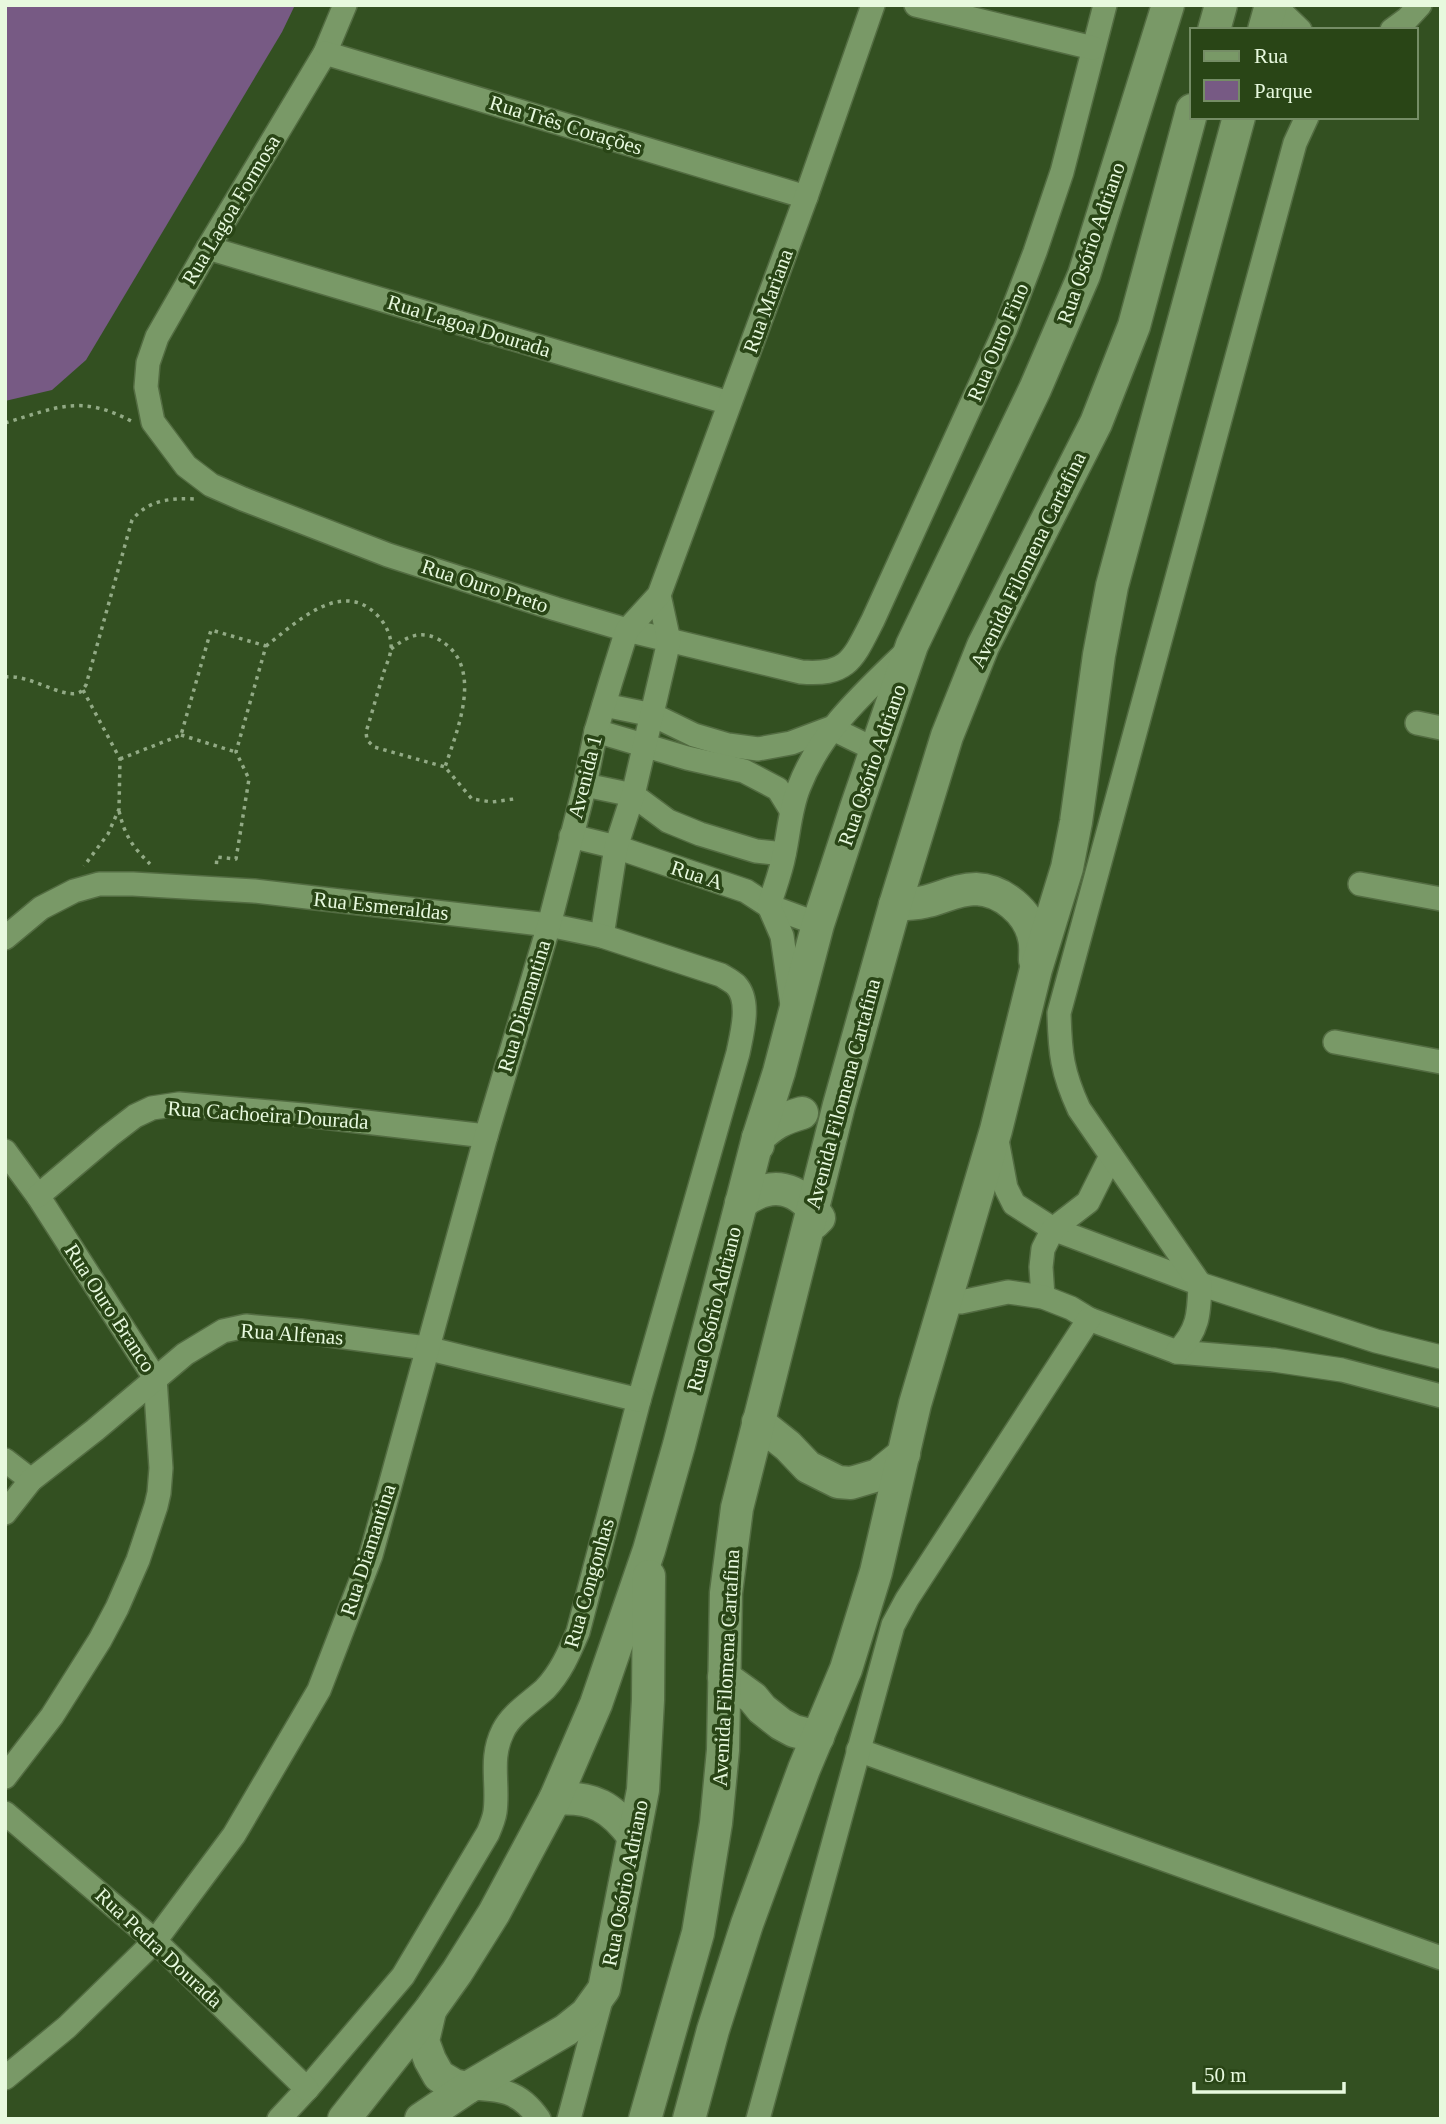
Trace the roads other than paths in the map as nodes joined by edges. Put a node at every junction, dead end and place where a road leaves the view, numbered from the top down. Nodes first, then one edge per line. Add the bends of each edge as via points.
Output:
1 (345, 5) edge
2 (873, 5) edge
3 (916, 5) edge
4 (1105, 5) edge
5 (1168, 5) edge
6 (1221, 5) edge
7 (1272, 5) edge
8 (1420, 5) edge
9 (1215, 28) edge
10 (1265, 28) edge
11 (1298, 28) edge
12 (1395, 28) edge
13 (1093, 48) junction
14 (325, 53) junction
15 (1190, 117) edge
16 (1238, 119) edge
17 (1306, 119) edge
18 (806, 197) junction
19 (208, 248) junction
20 (729, 403) junction
21 (153, 422) joint
22 (659, 595) junction
23 (627, 631) junction
24 (669, 641) junction
25 (912, 645) junction
26 (849, 662) joint
27 (604, 705) junction
28 (653, 715) junction
29 (1417, 723) dead end
30 (831, 728) junction
31 (1441, 728) edge
32 (596, 730) junction
33 (645, 744) junction
34 (876, 750) junction
35 (585, 785) junction
36 (633, 795) junction
37 (791, 810) junction
38 (571, 836) junction
39 (617, 847) junction
40 (784, 855) junction
41 (1360, 884) dead end
42 (1441, 899) edge
43 (895, 905) junction
44 (769, 906) junction
45 (548, 925) junction
46 (818, 925) junction
47 (602, 936) junction
48 (5, 938) edge
49 (1036, 968) junction
50 (744, 1010) joint
51 (794, 1016) junction
52 (1335, 1042) dead end
53 (1441, 1062) edge
54 (779, 1072) junction
55 (839, 1105) junction
56 (802, 1113) junction
57 (996, 1130) junction
58 (486, 1136) junction
59 (758, 1138) junction
60 (5, 1151) edge
61 (1111, 1156) junction
62 (779, 1188) junction
63 (38, 1196) junction
64 (741, 1203) junction
65 (807, 1229) junction
66 (1053, 1229) junction
67 (1200, 1283) junction
68 (1043, 1297) junction
69 (945, 1302) junction
70 (1089, 1320) junction
71 (426, 1348) junction
72 (1177, 1352) junction
73 (1441, 1357) edge
74 (155, 1378) junction
75 (1441, 1396) edge
76 (639, 1400) junction
77 (758, 1422) junction
78 (904, 1454) junction
79 (5, 1460) edge
80 (31, 1480) junction
81 (5, 1513) edge
82 (649, 1550) junction
83 (724, 1677) junction
84 (818, 1737) junction
85 (858, 1750) junction
86 (5, 1777) edge
87 (555, 1799) junction
88 (5, 1813) edge
89 (635, 1837) junction
90 (156, 1941) junction
91 (1441, 1958) edge
92 (604, 1989) junction
93 (430, 2010) junction
94 (5, 2078) edge
95 (467, 2088) junction
96 (307, 2089) junction
97 (279, 2119) edge
98 (344, 2119) edge
99 (421, 2119) edge
100 (539, 2119) edge
101 (569, 2119) edge
102 (645, 2119) edge
103 (689, 2119) edge
104 (758, 2119) edge

1 - 14 street, Rua Lagoa Formosa
2 - 18 street, Rua Mariana
3 - 13 street
4 - 13 street, Rua Ouro Fino
5 - 25 main road, Rua Osório Adriano via 1084,275 1035,389
6 - 9 main road
7 - 10 main road
7 - 11 street
8 - 12 street
13 - 26 street, Rua Ouro Fino via 1062,172 1006,328 873,620
14 - 18 street, Rua Três Corações
14 - 19 street, Rua Lagoa Formosa
15 - 43 main road, Avenida Filomena Cartafina via 1134,326 1096,424 983,646 947,736
16 - 49 main road via 1112,586 1074,834
17 - 61 street via 1295,143 1059,1013 1066,1080 1079,1109
18 - 20 street, Rua Mariana
19 - 20 street, Rua Lagoa Dourada
19 - 21 street, Rua Lagoa Formosa via 157,337 148,363 146,387
20 - 22 street, Rua Mariana
21 - 23 street, Rua Ouro Preto via 186,466 211,485 388,555
22 - 23 street, Rua Mariana
22 - 24 street
23 - 24 street, Rua Ouro Preto
23 - 27 street, Avenida 1
24 - 26 street, Rua Ouro Preto via 801,672 822,674
24 - 28 street
25 - 30 street
25 - 34 main road, Rua Osório Adriano
27 - 28 street
27 - 32 street, Avenida 1
28 - 30 street via 694,735 758,749
28 - 33 street
29 - 31 street
30 - 34 street
30 - 37 street
32 - 33 street
32 - 35 street, Avenida 1
33 - 36 street
33 - 37 street via 744,771 778,789
34 - 46 main road, Rua Osório Adriano
35 - 36 street
35 - 38 street, Avenida 1
36 - 39 street
36 - 40 street, Rua A via 668,821 700,834
37 - 40 street
38 - 39 street, Rua A
38 - 45 street, Avenida 1
39 - 44 street, Rua A via 746,891
39 - 47 street
40 - 44 street
41 - 42 street
43 - 49 main road via 961,890 1000,895 1016,906 1031,928
43 - 55 main road, Avenida Filomena Cartafina
44 - 46 street, Rua A
44 - 51 street via 782,936
45 - 47 street, Rua Esmeraldas
45 - 48 street, Rua Esmeraldas via 254,891 99,884 41,908
45 - 58 street, Rua Diamantina
46 - 51 main road, Rua Osório Adriano
47 - 50 street, Rua Esmeraldas via 721,975 740,991
49 - 57 main road
50 - 76 street, Rua Congonhas via 738,1053
51 - 54 main road, Rua Osório Adriano
52 - 53 street
54 - 56 main road via 785,1096
54 - 59 main road, Rua Osório Adriano
55 - 56 main road via 841,1114 834,1116
55 - 65 main road, Avenida Filomena Cartafina
56 - 59 main road via 782,1118
57 - 66 street via 1006,1188 1014,1203
57 - 69 main road
58 - 63 street, Rua Cachoeira Dourada via 179,1104 135,1116
58 - 71 street, Rua Diamantina
59 - 62 main road via 761,1165
59 - 64 main road, Rua Osório Adriano
60 - 63 street, Rua Ouro Branco
61 - 66 street via 1088,1202
61 - 67 street
62 - 64 main road via 753,1194
62 - 65 main road via 799,1196 819,1218
63 - 74 street, Rua Ouro Branco
64 - 82 main road, Rua Osório Adriano
65 - 77 main road, Avenida Filomena Cartafina
66 - 67 street
66 - 68 street via 1043,1249
67 - 72 street via 1198,1317 1188,1341
67 - 73 street
68 - 69 street via 1008,1293
68 - 70 street
69 - 78 main road
70 - 72 street
70 - 85 street via 893,1625
71 - 74 street, Rua Alfenas via 246,1326 207,1339
71 - 76 street, Rua Alfenas
71 - 90 street, Rua Diamantina via 371,1555 319,1690 234,1835
72 - 75 street via 1342,1370
74 - 80 street, Rua Alfenas
74 - 86 street, Rua Ouro Branco via 159,1493 138,1560 100,1640 52,1716
76 - 96 street, Rua Congonhas via 578,1632 557,1675 514,1716 498,1745 495,1815 488,1833 403,1976
77 - 78 main road via 808,1468 838,1482 878,1475
77 - 83 main road, Avenida Filomena Cartafina via 737,1508 726,1594
78 - 84 main road via 872,1584 846,1669
79 - 80 street
80 - 81 street, Rua Alfenas
82 - 87 main road, Rua Osório Adriano via 596,1704
82 - 89 main road, Rua Osório Adriano via 647,1747
83 - 84 main road via 781,1724
83 - 102 main road, Avenida Filomena Cartafina via 716,1823 698,1933
84 - 103 main road via 747,1924
85 - 91 street
85 - 104 street
87 - 89 main road via 575,1797 603,1806
87 - 93 main road, Rua Osório Adriano via 494,1913
88 - 90 street, Rua Pedra Dourada
89 - 92 main road, Rua Osório Adriano
90 - 94 street, Rua Diamantina via 67,2027
90 - 96 street, Rua Pedra Dourada
92 - 95 main road, Rua Osório Adriano via 566,2031
92 - 101 street
93 - 95 main road via 423,2041 430,2060 439,2076
93 - 98 main road, Rua Osório Adriano
95 - 99 main road, Rua Osório Adriano
95 - 100 street via 511,2093
96 - 97 street, Rua Congonhas

